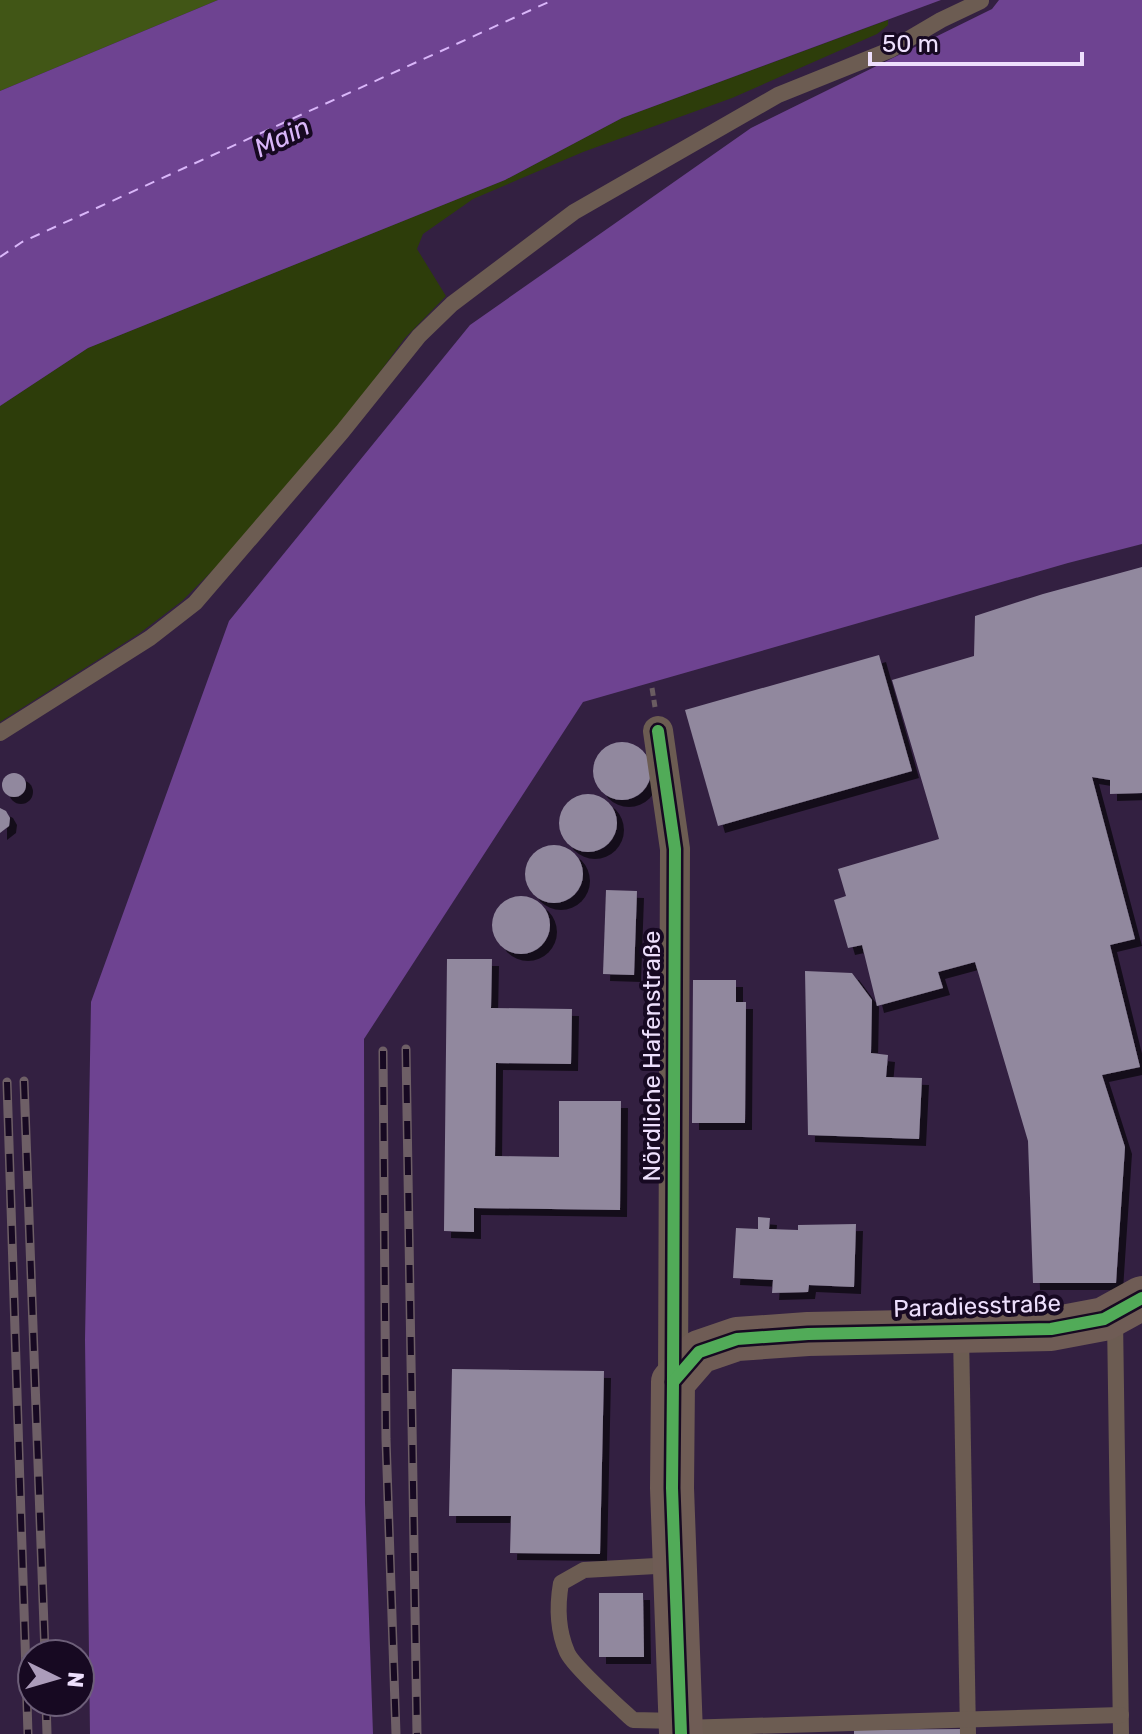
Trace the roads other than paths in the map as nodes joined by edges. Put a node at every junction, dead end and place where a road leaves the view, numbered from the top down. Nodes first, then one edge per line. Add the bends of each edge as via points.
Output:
1 (981, 1) edge
2 (658, 731) dead end
3 (0, 733) edge
4 (1128, 1306) edge
5 (961, 1331) junction
6 (673, 1382) junction
7 (675, 1565) junction
8 (1121, 1715) junction
9 (968, 1726) edge
10 (681, 1727) edge
11 (1121, 1734) edge

1 - 3 lane via 890,50 778,95 574,212 452,304 419,336 195,603 150,638
2 - 6 street, Nördliche Hafenstraße via 675,849
4 - 5 street, Paradiesstraße via 1104,1319 1051,1329
4 - 8 lane
5 - 6 street, Paradiesstraße via 737,1339 699,1352
5 - 9 lane
6 - 7 street, Nördliche Hafenstraße
7 - 10 street, Nördliche Hafenstraße
7 - 10 lane via 584,1570 561,1583 558,1619 567,1655 633,1720
8 - 9 lane
8 - 11 lane
9 - 10 lane

